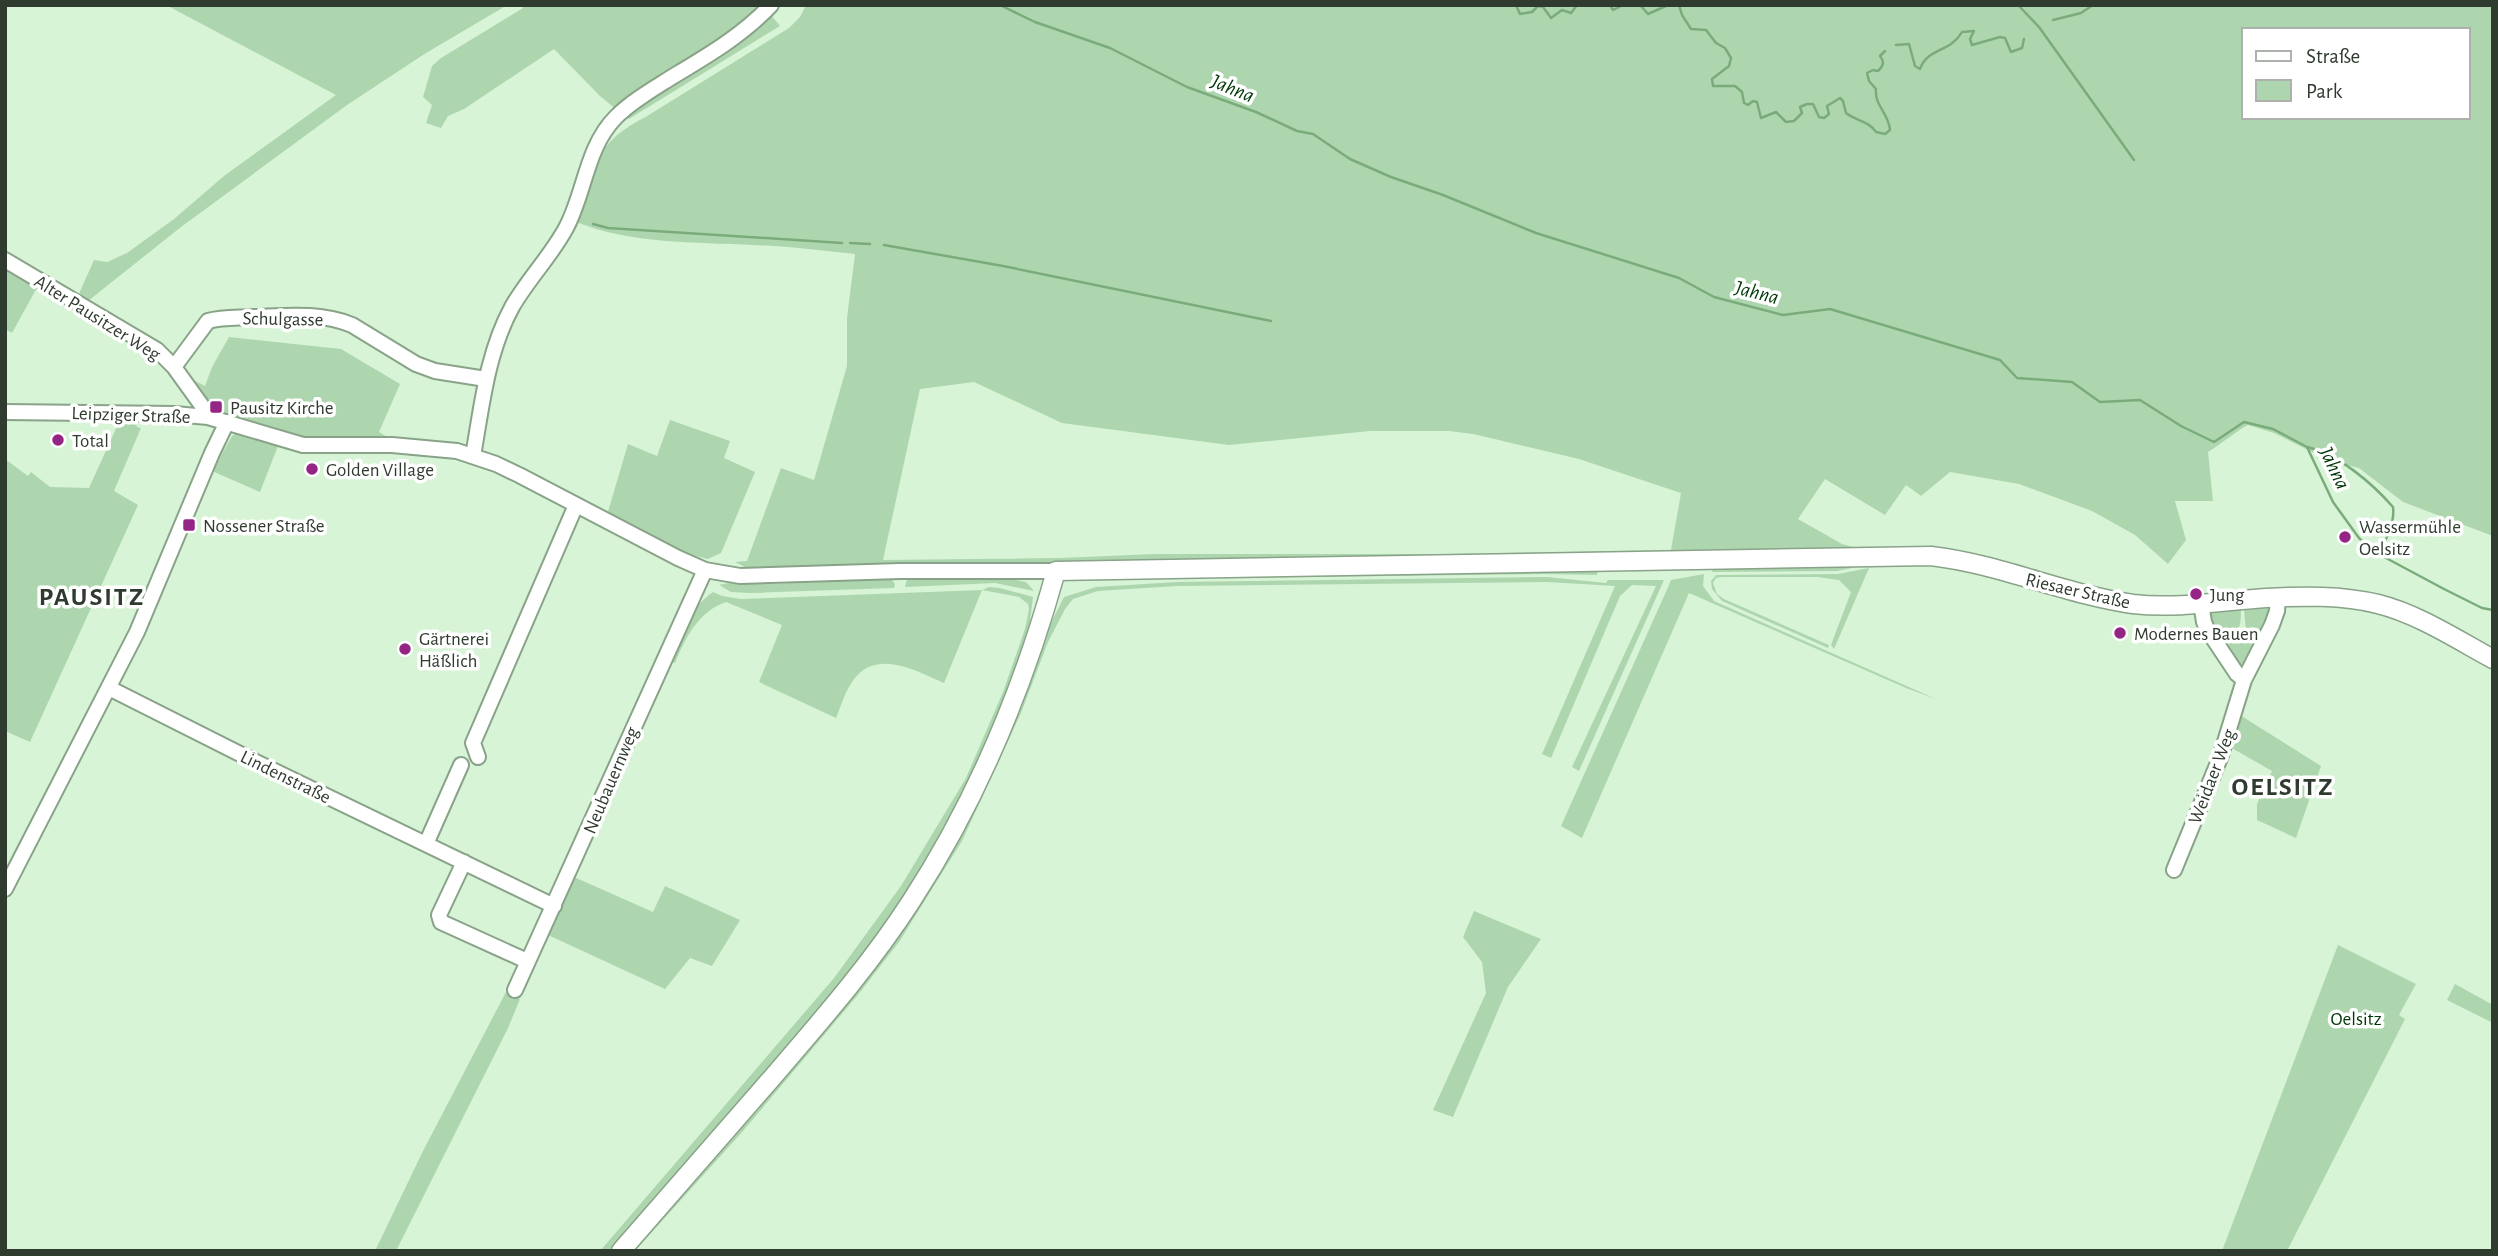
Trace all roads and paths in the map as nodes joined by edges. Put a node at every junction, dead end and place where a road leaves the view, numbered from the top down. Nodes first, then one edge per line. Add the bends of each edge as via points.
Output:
1 (771, 5) edge
2 (5, 260) edge
3 (173, 367) junction
4 (486, 379) junction
5 (5, 412) edge
6 (208, 416) junction
7 (227, 422) junction
8 (473, 456) junction
9 (576, 505) junction
10 (705, 570) junction
11 (1056, 571) junction
12 (2278, 597) junction
13 (2202, 603) junction
14 (2493, 659) edge
15 (2244, 680) junction
16 (109, 688) junction
17 (478, 757) dead end
18 (461, 765) dead end
19 (426, 844) junction
20 (464, 862) junction
21 (2174, 870) dead end
22 (5, 889) edge
23 (554, 906) junction
24 (527, 961) junction
25 (515, 990) dead end
26 (621, 1251) edge

1 - 4 street via 737,35 615,118 590,162 566,228 526,283 503,325
2 - 3 street, Alter Pausitzer Weg via 157,349
3 - 4 street, Schulgasse via 208,321 314,316 341,321 435,371
3 - 6 street, Alter Pausitzer Weg
4 - 8 street
5 - 6 street, Leipziger Straße
6 - 7 street, Leipziger Straße
7 - 8 street, Leipziger Straße via 303,445 404,445
7 - 16 street
8 - 9 street, Leipziger Straße
9 - 10 street, Leipziger Straße
9 - 17 street via 473,743
10 - 11 street, Leipziger Straße via 740,576
10 - 23 street, Neubauernweg
11 - 13 main road, Riesaer Straße via 1931,556 2101,598 2136,604
11 - 26 main road via 1036,638 992,749 950,837 913,899 814,1030
12 - 13 main road, Riesaer Straße
12 - 14 main road, Riesaer Straße via 2378,604 2405,613
12 - 15 street, Weidaer Weg via 2272,625
13 - 15 street via 2207,629
15 - 21 street, Weidaer Weg via 2220,758
16 - 19 street, Lindenstraße
16 - 22 street
18 - 19 street
19 - 20 street, Lindenstraße
20 - 23 street, Lindenstraße
20 - 24 street via 439,915 441,922
23 - 24 street, Neubauernweg
24 - 25 street, Neubauernweg

